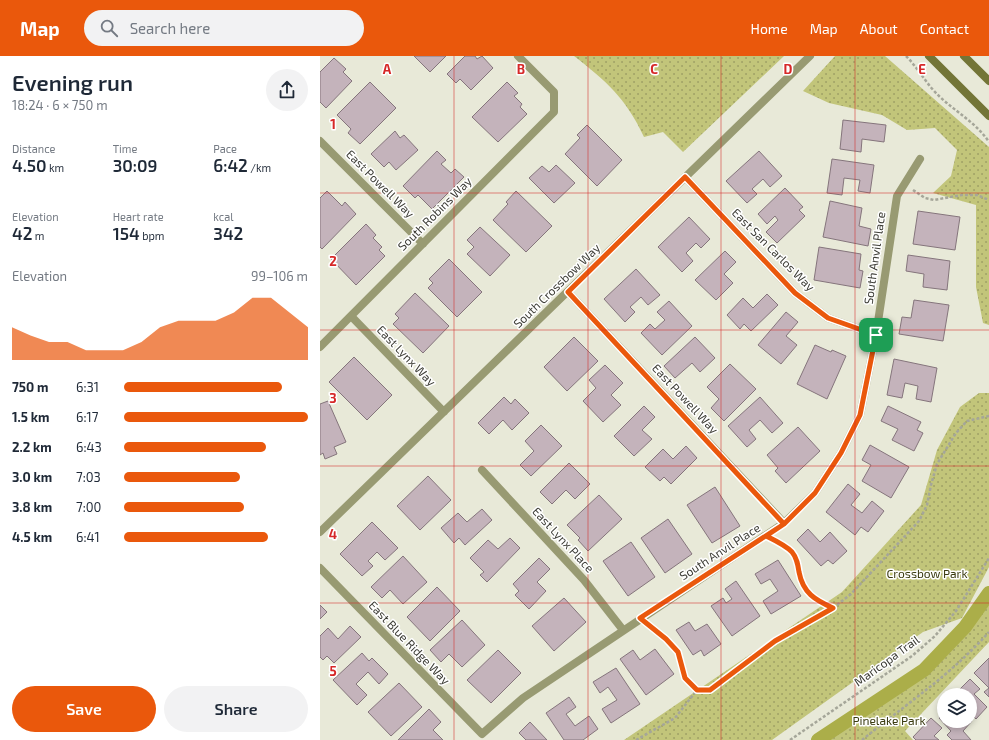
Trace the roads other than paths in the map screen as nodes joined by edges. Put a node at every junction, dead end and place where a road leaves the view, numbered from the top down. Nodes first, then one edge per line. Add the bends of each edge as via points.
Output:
1 (518, 56) edge
2 (810, 56) edge
3 (929, 56) edge
4 (964, 56) edge
5 (989, 81) edge
6 (989, 116) edge
7 (320, 141) edge
8 (920, 159) dead end
9 (685, 177) junction
10 (423, 244) junction
11 (568, 292) junction
12 (350, 316) junction
13 (876, 335) junction
14 (320, 347) edge
15 (444, 412) junction
16 (482, 470) dead end
17 (784, 524) junction
18 (320, 532) edge
19 (320, 568) edge
20 (623, 630) junction
21 (482, 734) joint

1 - 10 street, South Robins Way via 554,92 554,112
2 - 9 street, South Crossbow Way
3 - 6 main road
4 - 5 main road
7 - 10 street, East Powell Way
8 - 13 street, South Anvil Place via 896,196
9 - 11 street, South Crossbow Way
9 - 13 street, East San Carlos Way via 795,293 828,318
10 - 12 street, South Robins Way
11 - 15 street, South Crossbow Way
11 - 17 street, East Powell Way
12 - 14 street, South Robins Way
12 - 15 street, East Lynx Way
13 - 17 street, South Anvil Place via 860,415 841,453 815,493
15 - 18 street, South Crossbow Way
16 - 20 street, East Lynx Place via 584,580
17 - 20 street, South Anvil Place
19 - 21 street, East Blue Ridge Way
20 - 21 street, South Anvil Place via 523,698

